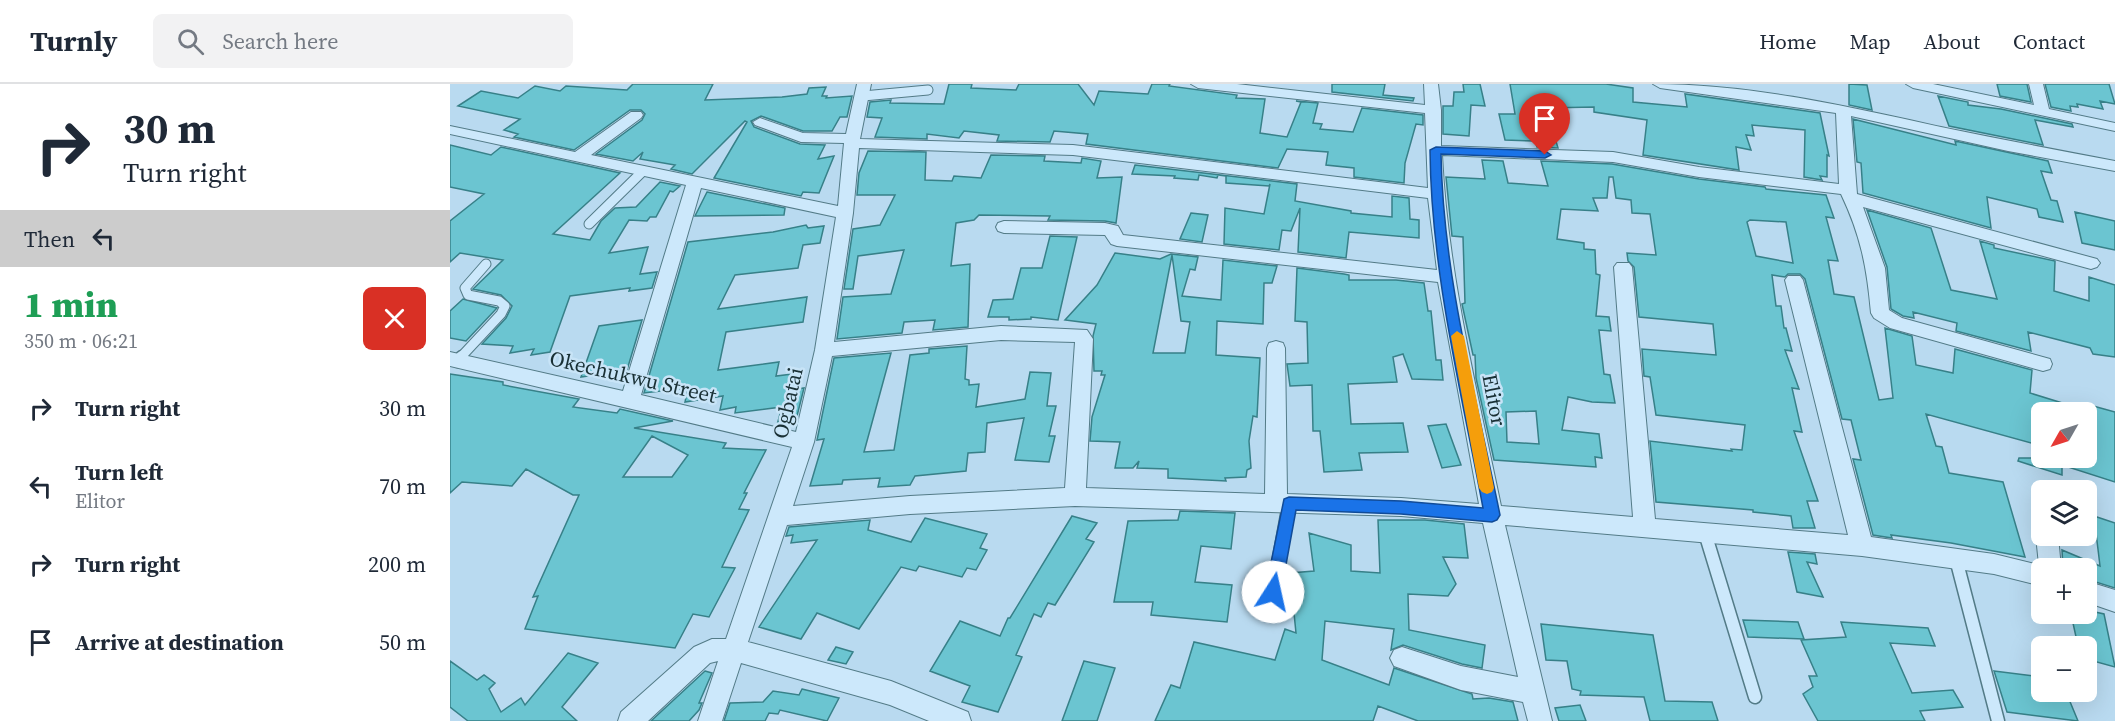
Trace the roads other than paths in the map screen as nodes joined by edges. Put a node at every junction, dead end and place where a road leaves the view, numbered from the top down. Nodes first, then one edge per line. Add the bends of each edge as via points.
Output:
1 (1198, 84) edge
2 (1431, 84) edge
3 (1660, 84) edge
4 (1913, 84) edge
5 (2036, 84) edge
6 (863, 90) edge
7 (928, 90) dead end
8 (1434, 110) junction
9 (1843, 110) junction
10 (2043, 112) junction
11 (636, 115) dead end
12 (760, 122) dead end
13 (2115, 127) edge
14 (453, 133) edge
15 (852, 141) junction
16 (1436, 150) junction
17 (578, 157) junction
18 (2115, 166) edge
19 (643, 171) junction
20 (695, 182) junction
21 (1436, 194) junction
22 (1849, 194) junction
23 (845, 213) junction
24 (590, 224) dead end
25 (1004, 227) dead end
26 (2091, 263) dead end
27 (486, 264) dead end
28 (1623, 267) dead end
29 (1446, 277) junction
30 (1794, 280) dead end
31 (1276, 348) dead end
32 (824, 350) junction
33 (454, 360) edge
34 (2043, 364) dead end
35 (630, 400) junction
36 (804, 442) junction
37 (1075, 497) junction
38 (1283, 504) junction
39 (1492, 515) junction
40 (780, 516) junction
41 (1646, 528) junction
42 (1705, 533) junction
43 (1862, 546) junction
44 (1956, 559) junction
45 (2031, 573) edge
46 (1273, 592) dead end
47 (2097, 595) edge
48 (2115, 601) edge
49 (734, 650) junction
50 (1402, 658) dead end
51 (1533, 692) junction
52 (1755, 697) dead end
53 (630, 721) edge
54 (710, 721) edge
55 (959, 721) edge
56 (1540, 721) edge
57 (1998, 721) edge

1 - 8 street
2 - 8 street, Elitor
3 - 9 street
4 - 10 street
5 - 10 street
6 - 7 lane
6 - 15 street, Ogbatai
8 - 16 street, Elitor
9 - 18 street
9 - 22 street
10 - 13 street
11 - 17 street
12 - 15 street via 801,137
14 - 17 street
15 - 21 street via 1073,150
15 - 23 street, Ogbatai
16 - 21 street, Elitor
16 - 22 street via 1613,157
17 - 19 street
19 - 20 street
19 - 24 lane
20 - 23 street
20 - 35 street
21 - 29 street, Elitor
22 - 26 street
22 - 34 street via 1876,268 1880,313
23 - 32 street, Ogbatai
25 - 29 street via 1105,229 1112,230 1117,240
27 - 33 lane via 465,292 505,306
28 - 41 street
29 - 39 street, Elitor
30 - 43 street
31 - 38 street
32 - 36 street, Ogbatai
32 - 37 street via 1000,333 1081,335 1084,339
33 - 35 street, Okechukwu Street
35 - 36 street, Okechukwu Street
36 - 40 street, Ogbatai
37 - 38 street
37 - 40 street
38 - 39 street via 1401,507
38 - 46 lane
39 - 41 street
39 - 51 street, Elitor
40 - 49 street, Ogbatai
41 - 42 street
42 - 43 street
42 - 52 lane
43 - 44 street
44 - 45 street
44 - 57 lane
47 - 48 street
49 - 53 street via 712,650 702,655
49 - 54 street, Ogbatai
49 - 55 street via 891,693
50 - 51 street via 1461,678
51 - 56 street, Elitor

